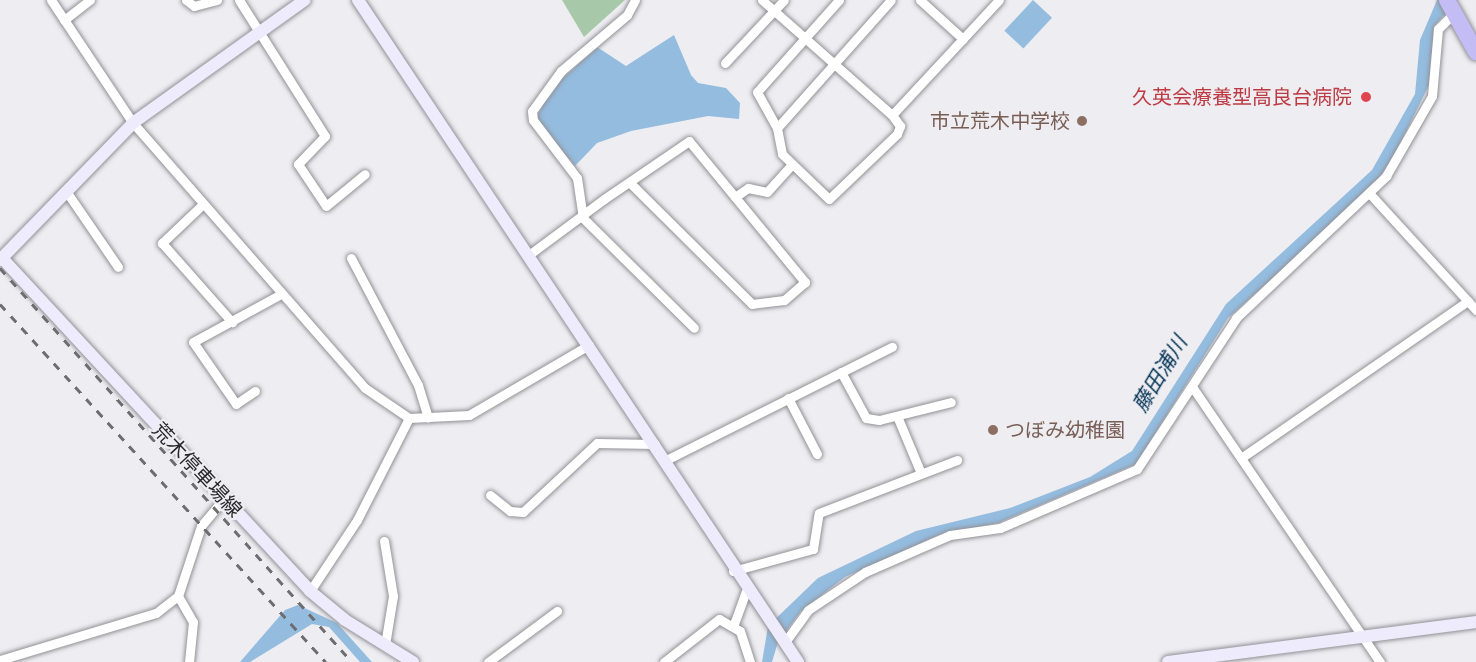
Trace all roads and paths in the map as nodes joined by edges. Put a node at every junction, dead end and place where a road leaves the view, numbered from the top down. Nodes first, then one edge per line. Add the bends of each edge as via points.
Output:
1 (51, 0) edge
2 (90, 0) edge
3 (186, 0) edge
4 (217, 0) edge
5 (239, 0) edge
6 (306, 0) edge
7 (358, 0) edge
8 (635, 0) edge
9 (762, 0) edge
10 (784, 0) edge
11 (839, 0) edge
12 (891, 0) edge
13 (920, 0) edge
14 (999, 0) edge
15 (1451, 7) edge
16 (774, 11) junction
17 (64, 20) junction
18 (262, 30) junction
19 (805, 39) junction
20 (963, 39) junction
21 (1476, 52) edge
22 (725, 63) dead end
23 (834, 65) junction
24 (892, 115) junction
25 (133, 123) junction
26 (777, 128) junction
27 (791, 165) junction
28 (365, 174) dead end
29 (630, 183) junction
30 (66, 191) junction
31 (1371, 195) junction
32 (735, 197) junction
33 (203, 204) junction
34 (583, 218) junction
35 (530, 254) junction
36 (351, 258) dead end
37 (1, 259) edge
38 (118, 267) dead end
39 (281, 294) junction
40 (1468, 301) junction
41 (1476, 310) edge
42 (232, 322) junction
43 (694, 328) dead end
44 (589, 345) junction
45 (892, 347) dead end
46 (841, 372) junction
47 (1193, 388) junction
48 (255, 391) dead end
49 (788, 398) junction
50 (951, 402) dead end
51 (897, 416) junction
52 (428, 417) junction
53 (409, 418) junction
54 (655, 444) junction
55 (817, 454) dead end
56 (1241, 458) junction
57 (957, 460) dead end
58 (664, 461) junction
59 (920, 471) junction
60 (490, 495) dead end
61 (224, 499) junction
62 (384, 541) dead end
63 (733, 571) junction
64 (747, 589) junction
65 (310, 591) junction
66 (178, 596) junction
67 (557, 611) dead end
68 (1476, 622) edge
69 (734, 624) junction
70 (1363, 638) junction
71 (784, 642) junction
72 (385, 645) junction
73 (0, 660) edge
74 (1189, 661) edge
75 (189, 662) edge
76 (413, 662) edge
77 (488, 662) edge
78 (664, 662) edge
79 (750, 662) edge
80 (798, 662) edge
81 (1168, 662) edge
82 (1380, 662) edge

1 - 17 street
2 - 17 street
3 - 4 street via 195,6
5 - 18 street
6 - 18 street
7 - 35 street
8 - 34 street via 627,15 561,71 532,111 542,135 577,178
9 - 16 street
10 - 16 street
11 - 19 street
12 - 23 street
13 - 20 street
14 - 20 street
15 - 21 highway
15 - 31 street via 1438,29 1432,96
16 - 19 street
16 - 22 street
17 - 25 street
18 - 25 street
18 - 28 street via 325,136 298,164 326,206
19 - 23 street
19 - 26 street via 757,92
20 - 24 street
23 - 24 street
23 - 26 street
24 - 27 street via 900,126 897,134 838,196 829,199
25 - 30 street
25 - 33 street
26 - 27 street via 782,154
27 - 32 street via 767,192 748,188
29 - 32 street via 689,141
29 - 32 street via 752,304 784,300 805,282
29 - 34 street
30 - 37 street
30 - 38 street
31 - 40 street
31 - 47 street via 1240,313
33 - 39 street
33 - 42 street via 162,243
34 - 35 street
34 - 43 street
35 - 44 street
36 - 52 street via 418,386
37 - 61 street, 荒木停車場線
39 - 42 street
39 - 53 street via 365,388
40 - 41 street
40 - 56 street
42 - 48 street via 193,342 236,404
44 - 52 street via 469,415
44 - 54 street
45 - 46 street
46 - 49 street
46 - 51 street via 866,418
47 - 56 street
47 - 71 street via 1137,469 1000,528 950,535 864,572 831,590
49 - 55 street
49 - 58 street
50 - 51 street
51 - 59 street
52 - 53 street
53 - 65 street via 357,520
54 - 58 street
54 - 60 street via 597,443 523,512 510,511
56 - 70 street
57 - 59 street
58 - 63 street
59 - 63 street via 819,513 813,549
61 - 65 street, 荒木停車場線
61 - 66 street via 198,534
62 - 72 street via 393,597
63 - 64 street
64 - 69 street
64 - 71 street
65 - 72 street, 荒木停車場線
66 - 73 street via 156,613
66 - 75 street via 193,622
67 - 77 street
68 - 70 street
69 - 78 street via 719,619
69 - 79 street
70 - 74 street
70 - 82 street
71 - 80 street
72 - 76 street, 荒木停車場線
74 - 81 street

